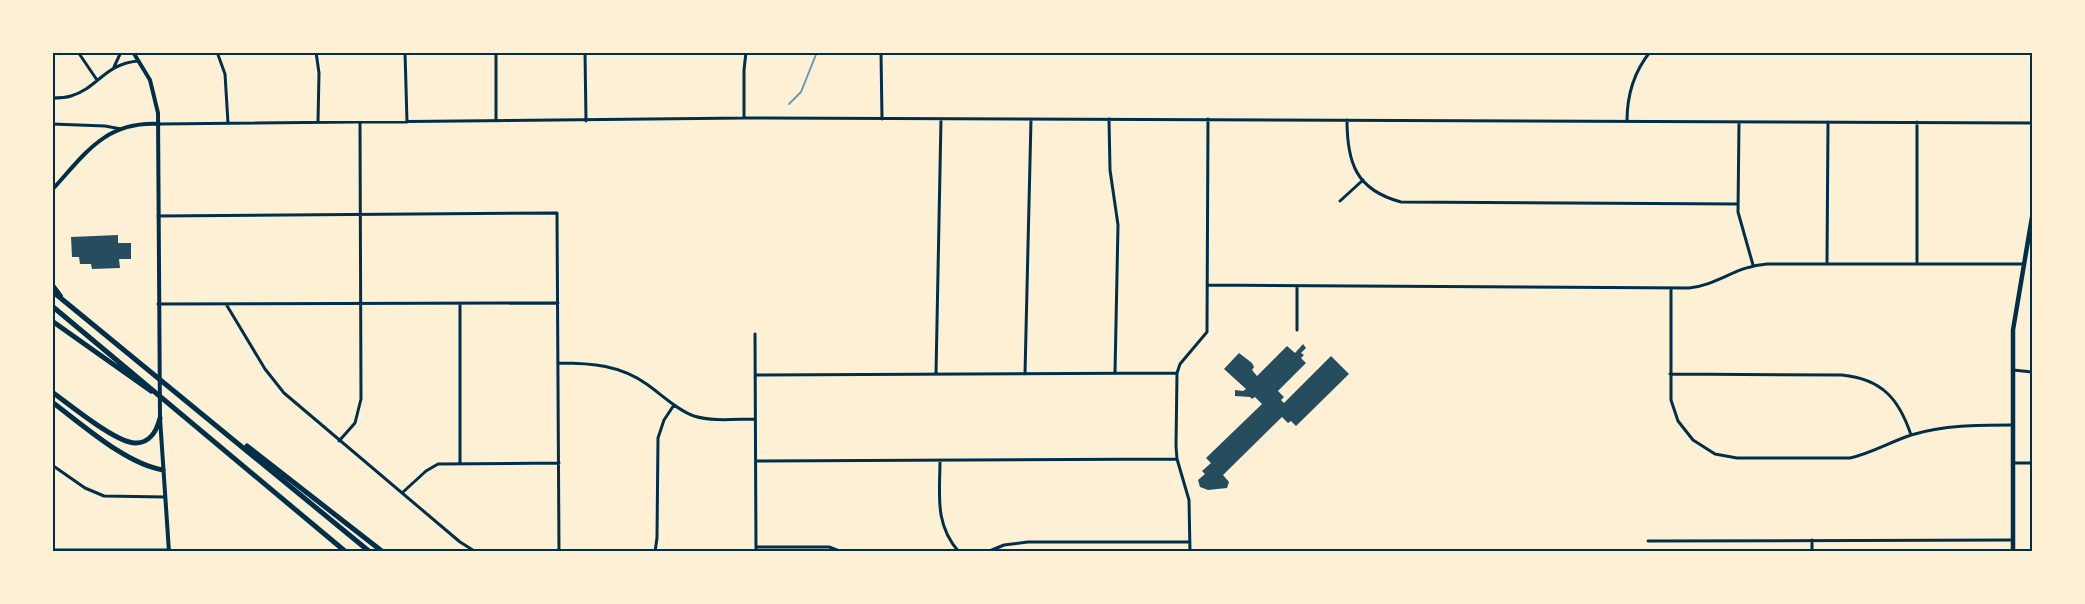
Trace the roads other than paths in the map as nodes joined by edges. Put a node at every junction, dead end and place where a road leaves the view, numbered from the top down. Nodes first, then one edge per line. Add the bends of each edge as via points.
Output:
1 (78, 52) edge
2 (121, 52) edge
3 (133, 52) edge
4 (217, 52) edge
5 (316, 52) edge
6 (405, 52) edge
7 (496, 52) edge
8 (585, 52) edge
9 (746, 52) edge
10 (881, 52) edge
11 (1649, 53) edge
12 (140, 61) junction
13 (114, 67) junction
14 (97, 80) junction
15 (52, 98) edge
16 (744, 118) junction
17 (882, 119) junction
18 (942, 119) junction
19 (1031, 119) junction
20 (1109, 119) junction
21 (1208, 119) junction
22 (1347, 120) junction
23 (496, 121) junction
24 (586, 121) junction
25 (1627, 121) junction
26 (318, 122) junction
27 (360, 122) junction
28 (407, 122) junction
29 (1739, 122) junction
30 (1828, 122) junction
31 (1917, 122) junction
32 (228, 123) junction
33 (2032, 123) edge
34 (52, 124) edge
35 (159, 124) junction
36 (121, 129) junction
37 (1363, 180) junction
38 (53, 190) edge
39 (1340, 201) dead end
40 (1738, 204) junction
41 (360, 215) junction
42 (158, 216) junction
43 (2032, 217) edge
44 (1827, 264) junction
45 (1917, 264) junction
46 (2024, 264) junction
47 (1753, 265) junction
48 (52, 284) edge
49 (1207, 285) junction
50 (1297, 286) junction
51 (1671, 288) junction
52 (52, 291) edge
53 (65, 301) junction
54 (459, 302) junction
55 (361, 303) junction
56 (558, 303) junction
57 (158, 304) junction
58 (226, 304) junction
59 (52, 306) edge
60 (52, 321) edge
61 (1297, 330) dead end
62 (755, 333) dead end
63 (558, 363) junction
64 (2012, 370) junction
65 (2032, 372) edge
66 (1115, 373) junction
67 (1177, 373) junction
68 (936, 374) junction
69 (1026, 374) junction
70 (1670, 374) junction
71 (755, 375) junction
72 (143, 383) junction
73 (52, 392) edge
74 (180, 396) junction
75 (52, 402) edge
76 (674, 405) junction
77 (160, 418) junction
78 (755, 419) junction
79 (2012, 425) junction
80 (1911, 435) junction
81 (339, 441) junction
82 (1177, 459) junction
83 (940, 460) junction
84 (756, 461) junction
85 (460, 463) junction
86 (559, 463) junction
87 (2012, 463) junction
88 (2032, 463) edge
89 (52, 465) edge
90 (163, 470) junction
91 (402, 494) junction
92 (165, 497) junction
93 (1812, 540) junction
94 (2013, 540) junction
95 (1648, 541) dead end
96 (1190, 542) junction
97 (756, 549) edge
98 (52, 550) edge
99 (169, 551) edge
100 (346, 552) edge
101 (370, 552) edge
102 (383, 552) edge
103 (476, 552) edge
104 (559, 552) edge
105 (655, 552) edge
106 (842, 552) edge
107 (959, 552) edge
108 (987, 552) edge
109 (1190, 552) edge
110 (1812, 552) edge
111 (2013, 552) edge

1 - 14 street
2 - 13 street
3 - 12 street
4 - 32 street via 225,74
5 - 26 street
6 - 28 street
7 - 23 street
8 - 24 street
9 - 16 street
10 - 17 street
11 - 25 street via 1635,75 1627,100
12 - 13 street
12 - 35 street via 154,90
13 - 14 street
14 - 15 street via 72,96
16 - 17 street
16 - 24 street
17 - 18 street
18 - 19 street
18 - 68 street
19 - 20 street
19 - 69 street
20 - 21 street
20 - 66 street via 1110,170 1118,225
21 - 22 street
21 - 49 street
22 - 25 street
22 - 37 street via 1348,152
23 - 24 street
23 - 28 street
25 - 29 street
26 - 27 street
26 - 32 street
27 - 28 street
27 - 41 street
29 - 30 street
29 - 40 street
30 - 31 street
30 - 44 street
31 - 33 street
31 - 45 street
32 - 35 street
34 - 36 street
35 - 36 street via 141,123
35 - 42 street
36 - 38 street via 83,154
37 - 39 street
37 - 40 street via 1390,199 1413,203
40 - 47 street
41 - 42 street
41 - 55 street
41 - 56 street via 557,213
42 - 57 street
43 - 46 main road
44 - 45 street
44 - 47 street
45 - 46 street
46 - 64 main road via 2013,330
47 - 51 street via 1700,287
48 - 53 street
49 - 50 street
49 - 67 street via 1207,332
50 - 51 street
50 - 61 street
51 - 70 street
52 - 53 highway
53 - 74 highway
54 - 55 street
54 - 56 street
54 - 85 street
55 - 58 street
55 - 81 street via 361,407 356,423
56 - 63 street
57 - 58 street
57 - 77 street
58 - 81 street via 284,393
59 - 72 highway
60 - 72 highway
62 - 71 street
63 - 76 street via 598,364 621,370
63 - 86 street
64 - 65 street
64 - 79 main road
66 - 67 street
66 - 69 street
67 - 82 street
68 - 69 street
68 - 71 street
70 - 80 street via 1842,375 1862,379 1881,388 1896,403
70 - 80 street via 1671,400 1685,432 1704,448 1725,457 1850,458
71 - 78 street
72 - 100 highway
73 - 77 highway via 105,430 131,443 144,442 151,436
74 - 101 highway
74 - 102 highway
75 - 90 highway via 130,459
76 - 78 street via 705,418
76 - 105 street via 658,438
77 - 90 street
78 - 84 street
79 - 80 street via 1956,426
79 - 87 main road
81 - 91 street
82 - 83 street
82 - 96 street via 1189,501
83 - 84 street
83 - 107 street via 941,520
84 - 97 street
85 - 86 street
85 - 91 street via 432,467
86 - 104 street
87 - 88 street
87 - 94 main road
89 - 92 street via 104,496
90 - 92 street
91 - 103 street
92 - 99 street
93 - 94 street
93 - 95 street
93 - 110 street
94 - 111 main road
96 - 108 street via 1028,542
96 - 109 street
97 - 106 street via 829,547
98 - 99 street

